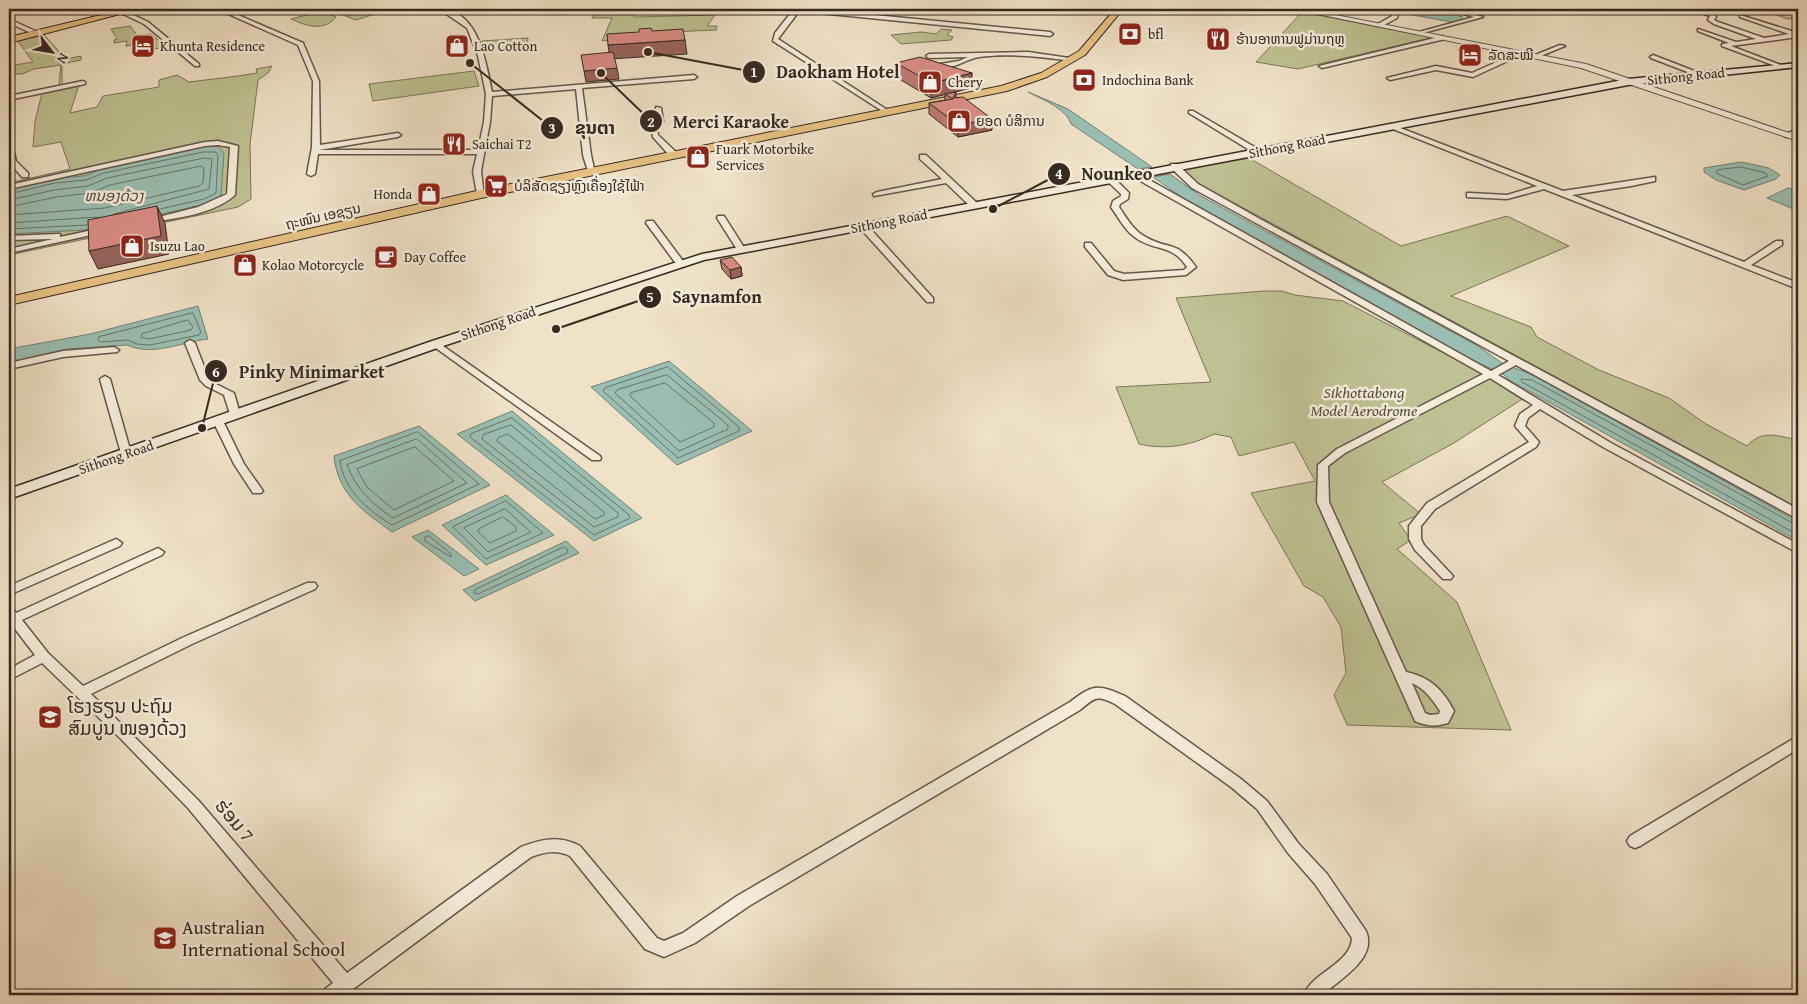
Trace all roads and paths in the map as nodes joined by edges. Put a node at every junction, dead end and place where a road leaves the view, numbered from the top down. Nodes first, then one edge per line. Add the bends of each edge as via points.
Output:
1 (135, 9) edge
2 (220, 9) edge
3 (442, 9) edge
4 (798, 9) edge
5 (1119, 9) edge
6 (1296, 9) edge
7 (1396, 9) edge
8 (1450, 9) edge
9 (1694, 9) edge
10 (121, 10) edge
11 (1742, 16) dead end
12 (9, 21) edge
13 (1380, 25) junction
14 (1700, 30) dead end
15 (31, 31) junction
16 (1050, 34) dead end
17 (1421, 34) junction
18 (1796, 35) edge
19 (9, 36) edge
20 (1443, 38) junction
21 (1762, 39) junction
22 (9, 40) edge
23 (1733, 42) junction
24 (1562, 46) dead end
25 (1521, 53) junction
26 (977, 55) junction
27 (929, 56) dead end
28 (1536, 56) junction
29 (1654, 58) dead end
30 (1073, 59) junction
31 (197, 65) dead end
32 (942, 65) edge
33 (1798, 65) edge
34 (1322, 66) dead end
35 (1783, 67) junction
36 (1468, 75) junction
37 (1700, 75) junction
38 (694, 77) dead end
39 (1390, 78) dead end
40 (1456, 78) dead end
41 (1628, 82) junction
42 (83, 83) dead end
43 (579, 86) junction
44 (489, 94) junction
45 (9, 98) edge
46 (658, 108) dead end
47 (887, 112) junction
48 (1191, 112) dead end
49 (1390, 126) junction
50 (1798, 131) edge
51 (398, 135) dead end
52 (1786, 135) junction
53 (1798, 139) edge
54 (9, 148) edge
55 (315, 149) junction
56 (481, 152) junction
57 (1259, 152) junction
58 (673, 154) junction
59 (923, 157) dead end
60 (1174, 166) junction
61 (592, 171) junction
62 (312, 174) dead end
63 (1133, 174) junction
64 (24, 175) dead end
65 (1109, 178) junction
66 (1652, 179) dead end
67 (948, 180) junction
68 (1546, 186) junction
69 (9, 187) edge
70 (1564, 193) junction
71 (481, 194) junction
72 (877, 194) dead end
73 (1470, 195) dead end
74 (974, 204) junction
75 (721, 218) dead end
76 (136, 223) edge
77 (650, 223) dead end
78 (863, 226) junction
79 (109, 229) edge
80 (9, 238) edge
81 (62, 239) junction
82 (1779, 243) dead end
83 (1088, 245) dead end
84 (741, 249) junction
85 (9, 251) edge
86 (680, 263) junction
87 (1746, 265) junction
88 (1798, 286) edge
89 (930, 300) dead end
90 (9, 301) edge
91 (190, 343) dead end
92 (436, 344) junction
93 (114, 350) dead end
94 (1513, 362) junction
95 (9, 366) edge
96 (1492, 373) junction
97 (105, 379) dead end
98 (1540, 405) junction
99 (235, 414) junction
100 (218, 421) junction
101 (126, 453) junction
102 (596, 458) dead end
103 (257, 491) dead end
104 (9, 494) edge
105 (1798, 514) edge
106 (116, 543) dead end
107 (1798, 550) edge
108 (158, 552) dead end
109 (1447, 576) dead end
110 (311, 586) dead end
111 (9, 591) edge
112 (11, 616) edge
113 (44, 656) junction
114 (9, 675) edge
115 (1401, 676) dead end
116 (83, 692) junction
117 (1798, 742) edge
118 (1635, 841) dead end
119 (336, 992) edge
120 (1312, 995) edge

1 - 10 main road
2 - 55 street via 301,44 316,81
3 - 44 street via 470,27
4 - 16 street
4 - 47 street via 775,40
5 - 30 main road, ຖະໜົນ ເອຊຽນ via 1084,52
6 - 13 street
7 - 13 street via 1394,17
8 - 17 street via 1480,17
9 - 21 street via 1712,16 1711,20 1716,23
10 - 15 main road
10 - 22 main road
10 - 31 street via 146,23
11 - 18 street
12 - 15 street
13 - 17 street
14 - 23 street
15 - 19 main road
17 - 20 street
18 - 21 street
20 - 25 street
20 - 34 street
21 - 23 street
23 - 35 street via 1724,46
24 - 28 street
25 - 28 street
25 - 36 street
26 - 27 street
26 - 30 street
26 - 32 street
28 - 41 street via 1583,66
29 - 37 street
30 - 47 main road, ຖະໜົນ ເອຊຽນ via 1044,75 1003,88
33 - 35 main road, Sithong Road
35 - 37 main road, Sithong Road
36 - 39 street via 1436,68
36 - 40 street
37 - 41 main road, Sithong Road
38 - 43 street
41 - 49 main road, Sithong Road
41 - 52 street
42 - 45 street
43 - 44 street
43 - 61 street via 587,155
44 - 56 street
46 - 58 street via 660,121 654,128 655,136
47 - 58 main road, ຖະໜົນ ເອຊຽນ
48 - 57 street
49 - 57 main road, Sithong Road
49 - 68 street
50 - 52 street
51 - 55 street
52 - 53 street
54 - 64 street via 12,162
55 - 56 street
55 - 62 street
56 - 71 street via 477,171
57 - 60 main road, Sithong Road
58 - 61 main road, ຖະໜົນ ເອຊຽນ
59 - 67 street
60 - 63 main road, Sithong Road
60 - 94 street via 1195,186
61 - 71 main road, ຖະໜົນ ເອຊຽນ
63 - 65 main road, Sithong Road
63 - 96 street
65 - 74 main road, Sithong Road
65 - 83 street via 1125,193 1115,207 1134,232 1151,243 1176,248 1192,267 1186,272 1122,277 1111,273
66 - 70 street
67 - 72 street
67 - 74 street
68 - 70 street
68 - 73 street via 1507,197
69 - 76 street via 205,144 218,142 234,146 231,195 202,210
70 - 87 street
71 - 90 main road, ຖະໜົນ ເອຊຽນ
74 - 78 main road, Sithong Road
75 - 84 street
77 - 86 street
78 - 84 main road, Sithong Road
78 - 89 street
79 - 81 street
80 - 81 street via 44,235
81 - 85 street
82 - 87 street
84 - 86 main road, Sithong Road
86 - 92 main road, Sithong Road
87 - 88 street
91 - 99 street via 203,378 229,394
92 - 99 main road, Sithong Road
92 - 102 street
93 - 95 street via 63,354
94 - 96 street
94 - 105 street
96 - 98 street
96 - 115 street via 1341,452 1323,465 1323,502
97 - 101 street
98 - 107 street
98 - 109 street via 1520,421 1520,426 1534,442 1532,445 1431,506 1415,526 1419,547
99 - 100 main road, Sithong Road
100 - 101 main road, Sithong Road
100 - 103 street via 239,464
101 - 104 main road, Sithong Road
106 - 111 street
108 - 112 street
110 - 116 street
112 - 113 street, ຮ່ອມ 7
113 - 114 street
113 - 116 street, ຮ່ອມ 7
116 - 119 street, ຮ່ອມ 7 via 193,804
117 - 118 street
119 - 120 street via 526,852 542,846 557,845 575,851 651,944 664,949 677,944 743,901 1091,693 1105,693 1120,700 1236,782 1262,805 1293,848 1321,879 1362,943 1356,955

